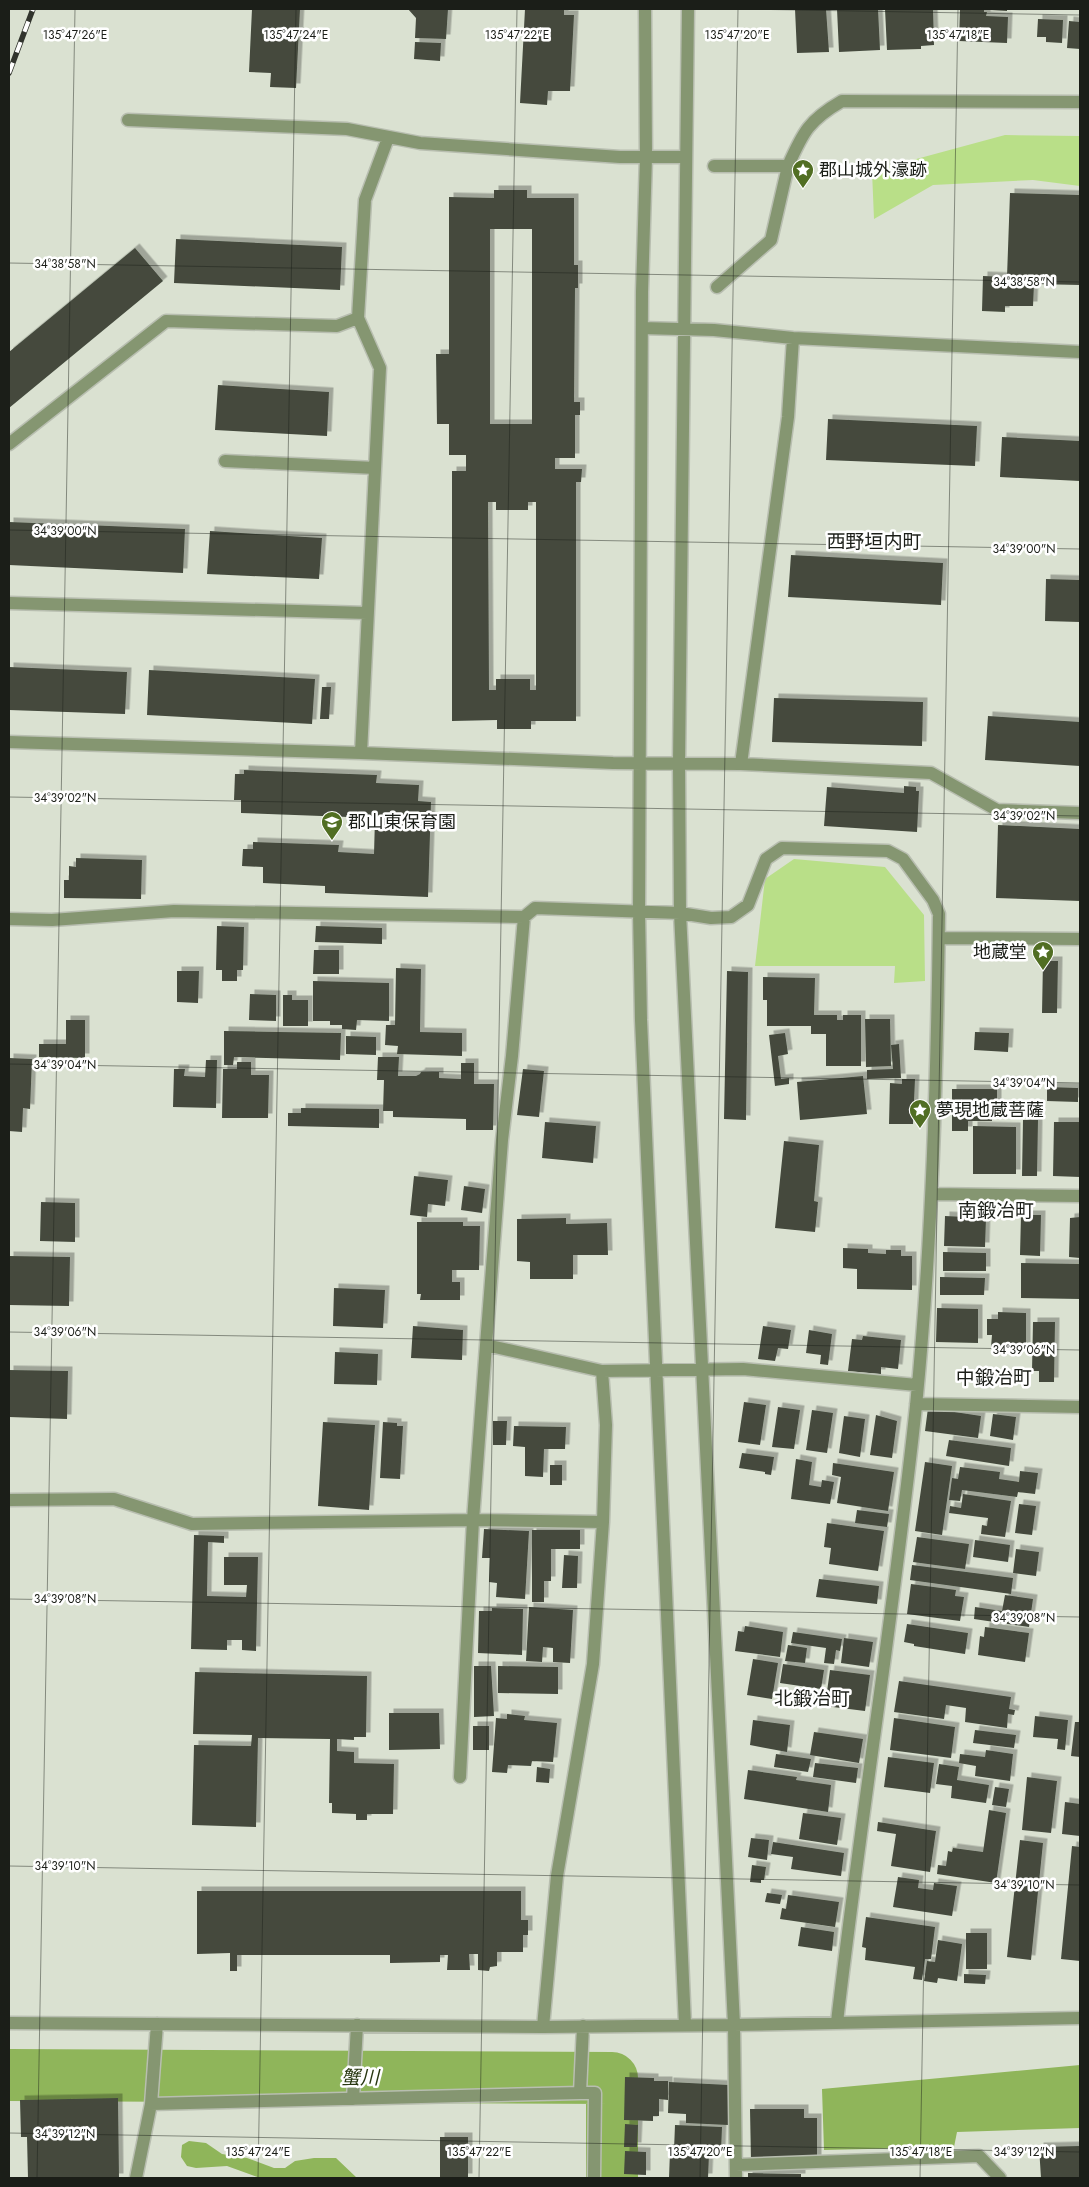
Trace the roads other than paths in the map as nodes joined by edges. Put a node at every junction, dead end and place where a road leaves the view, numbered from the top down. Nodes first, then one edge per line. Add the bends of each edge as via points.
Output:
1 (645, 9) edge
2 (688, 9) edge
3 (1080, 102) edge
4 (128, 120) dead end
5 (388, 138) junction
6 (646, 157) junction
7 (686, 157) junction
8 (714, 166) dead end
9 (788, 166) junction
10 (717, 287) dead end
11 (358, 318) junction
12 (642, 328) junction
13 (684, 328) junction
14 (793, 338) junction
15 (1080, 352) edge
16 (9, 444) edge
17 (224, 461) dead end
18 (375, 468) junction
19 (9, 602) edge
20 (367, 613) junction
21 (9, 742) edge
22 (360, 753) junction
23 (639, 763) junction
24 (679, 763) junction
25 (741, 764) junction
26 (1080, 813) edge
27 (639, 912) junction
28 (680, 913) junction
29 (524, 917) junction
30 (9, 918) edge
31 (939, 938) junction
32 (1080, 939) edge
33 (932, 1194) junction
34 (1080, 1196) edge
35 (486, 1345) junction
36 (656, 1370) junction
37 (702, 1370) junction
38 (602, 1372) junction
39 (917, 1385) junction
40 (916, 1404) junction
41 (1080, 1407) edge
42 (9, 1500) edge
43 (473, 1520) junction
44 (603, 1522) junction
45 (460, 1777) dead end
46 (1080, 2018) edge
47 (837, 2022) junction
48 (9, 2023) edge
49 (157, 2024) junction
50 (357, 2025) junction
51 (685, 2025) junction
52 (734, 2025) junction
53 (583, 2026) junction
54 (542, 2027) junction
55 (580, 2093) junction
56 (353, 2099) junction
57 (150, 2104) junction
58 (736, 2172) edge
59 (136, 2178) edge
60 (594, 2178) edge
61 (1000, 2178) edge

1 - 6 street
2 - 7 street
3 - 9 street via 842,101 820,114 802,134
4 - 5 street via 347,129
5 - 6 street via 420,143
5 - 11 street via 365,200
6 - 7 street
6 - 12 street
7 - 13 street
8 - 9 street
9 - 10 street via 771,240
11 - 16 street via 337,326 166,321
11 - 18 street via 380,368
12 - 13 street
12 - 23 street
13 - 14 street
13 - 24 street
14 - 15 street
14 - 25 street via 788,417
17 - 18 street
18 - 20 street
19 - 20 street
20 - 22 street
21 - 22 street
22 - 23 street
23 - 24 street
23 - 27 street
24 - 25 street
24 - 28 street
25 - 26 street via 931,773 997,810
27 - 28 street
27 - 29 street via 535,908
27 - 36 street
28 - 31 street via 711,918 731,917 748,905 766,859 782,848 888,851 903,859 933,900 939,914
28 - 37 street
29 - 30 street via 174,911 52,920
29 - 35 street
31 - 32 street
31 - 33 street
33 - 34 street
33 - 39 street
35 - 38 street
35 - 43 street
36 - 37 street
36 - 38 street
36 - 51 street
37 - 39 street via 743,1369
37 - 52 street
38 - 44 street via 606,1425
39 - 40 street
40 - 41 street
40 - 47 street via 880,1706
42 - 43 street via 114,1500 192,1524
43 - 44 street
43 - 45 street
44 - 54 street via 592,1664 558,1876
46 - 47 street
47 - 52 street
48 - 49 street
49 - 50 street
49 - 57 street
50 - 54 street
50 - 56 street
51 - 52 street
51 - 53 street
52 - 58 street
53 - 54 street
53 - 55 street
55 - 56 street
55 - 60 street via 595,2093
56 - 57 street
57 - 59 street
58 - 61 street via 979,2156

